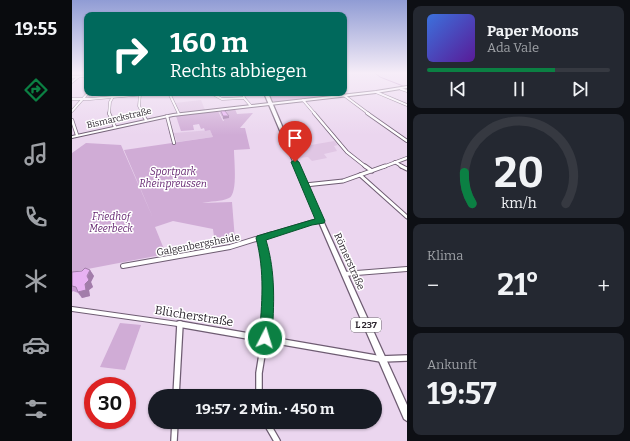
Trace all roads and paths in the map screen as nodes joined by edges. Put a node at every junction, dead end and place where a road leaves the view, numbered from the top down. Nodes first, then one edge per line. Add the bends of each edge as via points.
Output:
1 (364, 94) edge
2 (380, 94) edge
3 (85, 96) edge
4 (121, 96) edge
5 (140, 96) edge
6 (171, 96) edge
7 (214, 96) edge
8 (267, 96) edge
9 (346, 96) joint
10 (347, 96) edge
11 (112, 97) junction
12 (244, 98) joint
13 (72, 99) edge
14 (82, 99) junction
15 (303, 100) junction
16 (271, 104) junction
17 (407, 105) edge
18 (72, 106) edge
19 (76, 106) junction
20 (251, 106) junction
21 (72, 111) edge
22 (178, 114) junction
23 (167, 116) junction
24 (72, 120) edge
25 (146, 120) junction
26 (115, 127) junction
27 (77, 136) junction
28 (72, 137) edge
29 (407, 142) edge
30 (174, 143) dead end
31 (407, 158) edge
32 (395, 162) junction
33 (407, 169) edge
34 (372, 170) junction
35 (360, 175) junction
36 (305, 185) junction
37 (407, 217) edge
38 (321, 221) junction
39 (261, 238) junction
40 (123, 266) dead end
41 (407, 269) edge
42 (344, 274) junction
43 (72, 309) edge
44 (180, 324) junction
45 (265, 338) junction
46 (407, 358) edge
47 (381, 359) junction
48 (176, 389) edge
49 (259, 389) edge
50 (407, 416) edge
51 (175, 429) edge
52 (270, 429) edge
53 (174, 441) edge
54 (277, 441) edge

1 - 10 main road, Bismarckstraße
2 - 17 street
3 - 14 street
4 - 11 street
5 - 25 street via 139,106
6 - 22 street
7 - 12 street
8 - 16 main road, Römerstraße / L 237
9 - 15 main road, Bismarckstraße
9 - 29 street
11 - 14 street
11 - 26 street via 107,108 108,116
12 - 20 street
13 - 14 street
14 - 19 street
15 - 16 main road, Bismarckstraße
15 - 34 street via 346,152
16 - 20 main road, Bismarckstraße
16 - 36 main road, Römerstraße / L 237
18 - 19 street
19 - 21 street
20 - 22 main road, Bismarckstraße
22 - 23 main road, Bismarckstraße
23 - 25 main road, Bismarckstraße
23 - 30 street
24 - 27 street
25 - 26 main road, Bismarckstraße
26 - 27 main road, Bismarckstraße
27 - 28 main road, Bismarckstraße
31 - 32 street
32 - 33 street
32 - 34 street
34 - 35 street
35 - 36 street via 333,183
35 - 37 street
36 - 38 main road, Römerstraße / L 237
38 - 39 street, Galgenbergsheide
38 - 42 main road, Römerstraße / L 237
39 - 40 street, Galgenbergsheide via 230,247
39 - 45 street via 268,279
41 - 42 street
42 - 47 main road, Römerstraße / L 237
43 - 44 street, Blücherstraße
44 - 45 street, Blücherstraße
44 - 48 street
45 - 47 street, Blücherstraße
45 - 49 street via 258,377
46 - 47 street, Blücherstraße
47 - 50 main road, Römerstraße / L 237
51 - 53 street
52 - 54 street

